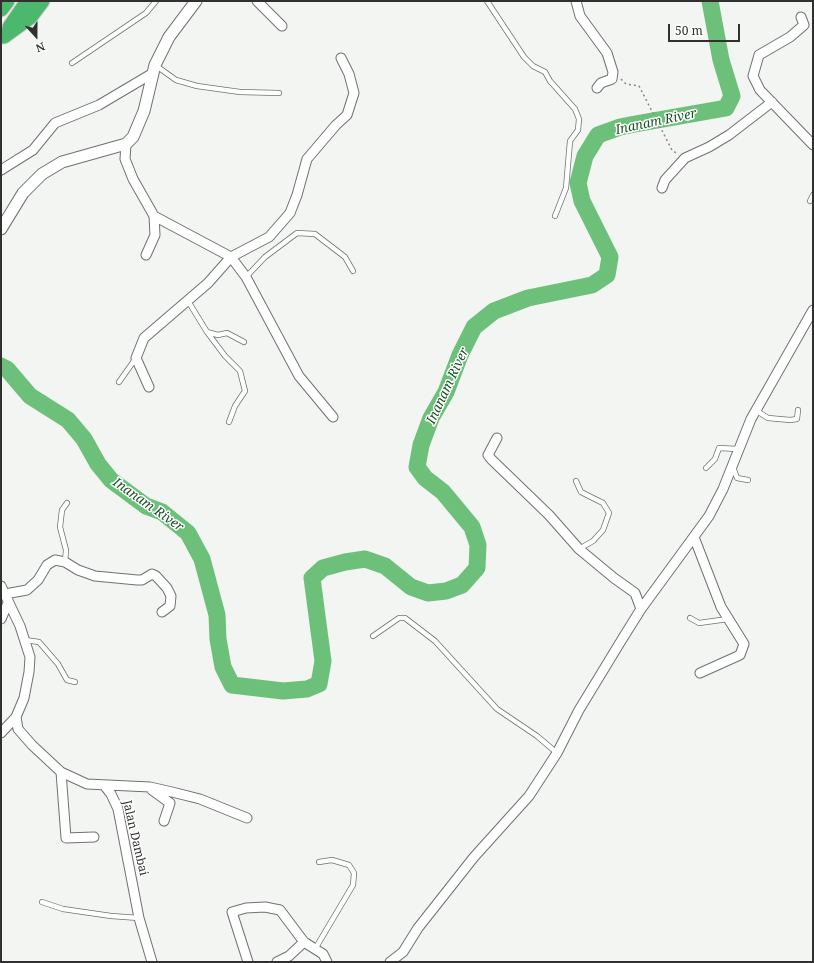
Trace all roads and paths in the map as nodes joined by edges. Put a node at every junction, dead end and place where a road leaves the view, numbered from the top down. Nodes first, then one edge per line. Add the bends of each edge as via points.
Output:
1 (6, 1) edge
2 (28, 1) edge
3 (42, 1) edge
4 (156, 1) edge
5 (196, 1) edge
6 (257, 1) edge
7 (487, 1) edge
8 (576, 1) edge
9 (1, 9) edge
10 (801, 17) dead end
11 (282, 26) dead end
12 (4, 36) edge
13 (342, 58) dead end
14 (72, 63) dead end
15 (154, 69) junction
16 (613, 72) junction
17 (597, 88) dead end
18 (279, 93) dead end
19 (772, 102) junction
20 (126, 144) junction
21 (813, 145) edge
22 (672, 150) dead end
23 (1, 170) edge
24 (662, 188) dead end
25 (813, 195) edge
26 (810, 201) dead end
27 (154, 216) junction
28 (555, 216) dead end
29 (1, 229) edge
30 (146, 255) dead end
31 (231, 257) junction
32 (353, 272) dead end
33 (246, 277) junction
34 (188, 301) junction
35 (813, 310) edge
36 (207, 332) junction
37 (244, 342) dead end
38 (136, 358) junction
39 (119, 382) dead end
40 (149, 387) dead end
41 (757, 408) junction
42 (798, 410) dead end
43 (333, 417) dead end
44 (229, 422) dead end
45 (496, 438) dead end
46 (738, 449) junction
47 (732, 465) junction
48 (706, 468) dead end
49 (748, 480) dead end
50 (576, 481) dead end
51 (67, 503) dead end
52 (694, 537) junction
53 (580, 549) junction
54 (65, 562) junction
55 (5, 594) edge
56 (641, 610) junction
57 (162, 612) dead end
58 (690, 618) dead end
59 (1, 619) edge
60 (728, 619) junction
61 (373, 636) dead end
62 (25, 640) junction
63 (700, 673) dead end
64 (75, 682) dead end
65 (16, 717) junction
66 (1, 733) edge
67 (557, 753) junction
68 (62, 772) junction
69 (104, 785) junction
70 (150, 787) junction
71 (247, 818) dead end
72 (164, 821) dead end
73 (94, 838) dead end
74 (319, 862) dead end
75 (42, 902) dead end
76 (139, 918) junction
77 (304, 942) junction
78 (315, 949) junction
79 (152, 962) edge
80 (248, 962) edge
81 (277, 962) edge
82 (327, 962) edge
83 (390, 962) edge

1 - 9 highway
2 - 12 highway
3 - 12 highway via 30,17
4 - 14 lane via 146,13
5 - 15 street via 169,37
6 - 11 street
7 - 28 lane via 524,57 533,66 545,72 575,109 579,119 578,130 570,141 566,188
8 - 16 street via 580,16 607,52
10 - 19 street via 804,25 790,37 759,54 753,76 760,90
13 - 31 street via 354,93 347,115 307,159 290,213 269,237
15 - 18 lane via 176,80 197,86 240,92
15 - 20 street via 138,128
15 - 23 street via 99,105 55,123 33,150
16 - 17 street via 612,79 601,82
16 - 22 path via 626,84 639,86
19 - 21 street
19 - 24 street via 729,136 685,158 665,180
20 - 27 street via 125,159
20 - 29 street via 62,162 42,174 23,193
25 - 26 lane
27 - 30 street via 155,235
27 - 31 street
31 - 33 street
31 - 34 street
32 - 33 lane via 345,257 314,234 297,233 265,257
33 - 43 street via 299,376
34 - 36 lane
34 - 38 street via 144,338
35 - 41 street
36 - 37 lane via 218,335 227,333
36 - 44 lane via 240,371 245,391 235,406
38 - 39 lane
38 - 40 street
41 - 42 lane via 768,418 790,420 797,419
41 - 46 street
45 - 53 street via 488,455
46 - 47 street
46 - 48 lane via 719,448 715,459
47 - 49 lane via 737,478
47 - 52 street via 716,502
50 - 53 lane via 581,492 603,503 609,513 603,530 593,541
51 - 54 lane via 62,510 60,527 66,550
52 - 56 street
52 - 60 street
53 - 56 street via 635,593
54 - 55 street via 55,560 47,565 38,580 27,590
54 - 57 street via 95,576 137,580 152,574 156,576 171,596 170,606
55 - 59 street
55 - 62 street
56 - 67 street via 579,710
58 - 60 lane via 699,622
60 - 63 street via 744,644 740,655
61 - 67 lane via 399,618 405,618 435,641 497,709
62 - 64 lane via 39,642 58,664 67,680
62 - 65 street via 30,657 29,672 24,698
65 - 66 street
65 - 68 street via 18,729 23,736
67 - 83 street via 529,796 474,856 402,952
68 - 69 street via 87,784
68 - 73 street via 66,838
69 - 70 street
69 - 76 street, Jalan Dambai via 118,809
70 - 71 street via 200,799
70 - 72 street via 170,803
74 - 78 lane via 332,860 348,865 354,873 353,885
75 - 76 lane via 63,909
76 - 79 street, Jalan Dambai
77 - 78 street
77 - 80 street via 280,910 265,907 232,912
77 - 81 street via 289,956
78 - 82 street via 324,954

